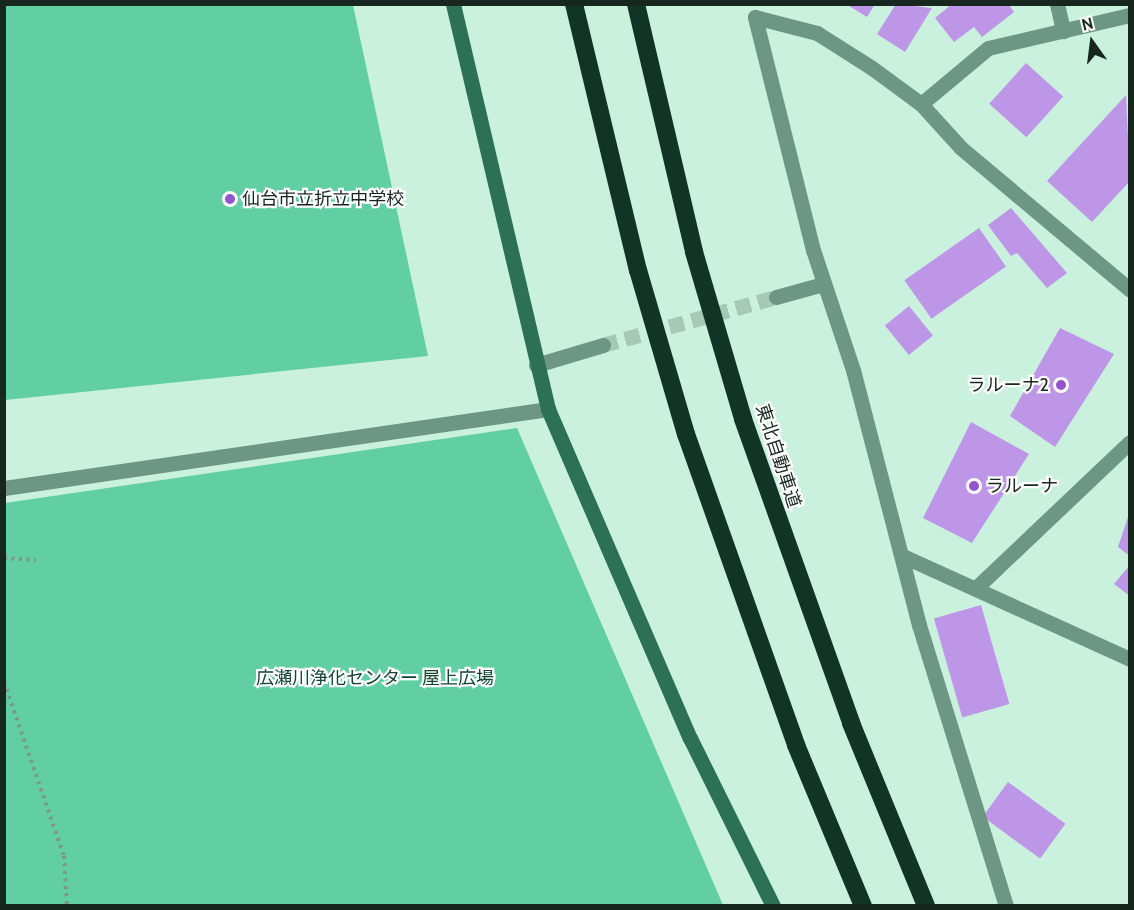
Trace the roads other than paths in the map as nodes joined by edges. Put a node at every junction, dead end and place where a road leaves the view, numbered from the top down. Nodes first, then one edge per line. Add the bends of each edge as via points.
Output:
1 (453, 4) edge
2 (574, 4) edge
3 (636, 4) edge
4 (1057, 4) edge
5 (1130, 15) edge
6 (1063, 31) junction
7 (921, 104) junction
8 (823, 284) junction
9 (1130, 290) edge
10 (776, 297) tunnel mouth
11 (603, 345) tunnel mouth
12 (536, 364) junction
13 (548, 409) junction
14 (1130, 442) edge
15 (4, 488) edge
16 (905, 556) junction
17 (978, 586) junction
18 (1130, 659) edge
19 (773, 906) edge
20 (863, 906) edge
21 (926, 906) edge
22 (1006, 906) edge

1 - 12 street
2 - 20 highway via 638,270 686,434 792,734
3 - 21 highway, 東北自動車道 via 694,252 743,419 847,713
4 - 6 street
5 - 6 street
6 - 7 street via 988,48
7 - 8 street via 817,33 755,17
7 - 9 street via 962,148
8 - 10 street
8 - 16 street
11 - 12 street
12 - 13 street
13 - 15 street
13 - 19 street via 685,727
14 - 17 street
16 - 17 street
16 - 22 street via 919,625
17 - 18 street

